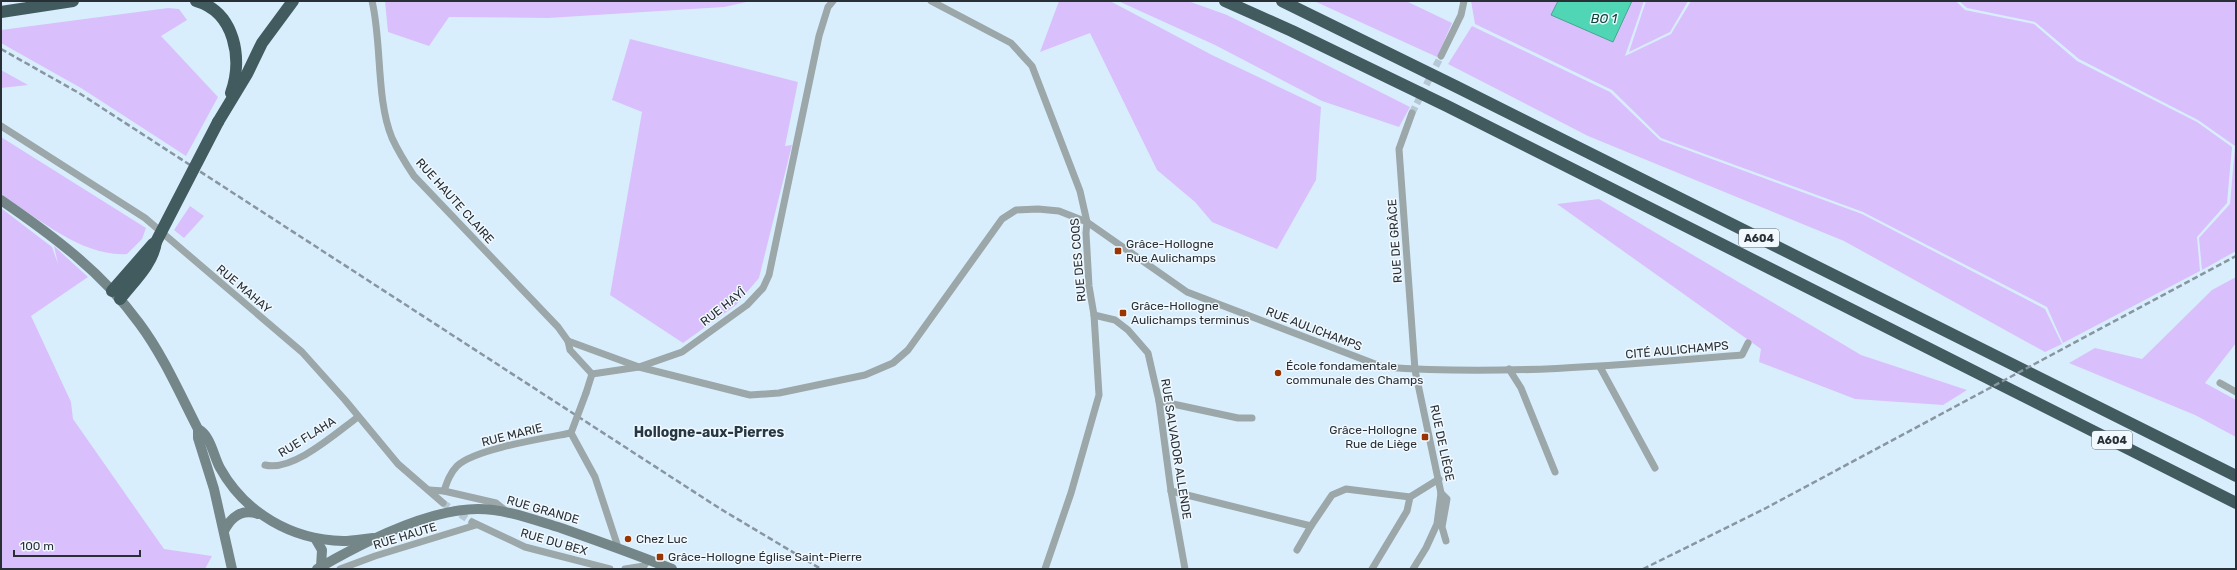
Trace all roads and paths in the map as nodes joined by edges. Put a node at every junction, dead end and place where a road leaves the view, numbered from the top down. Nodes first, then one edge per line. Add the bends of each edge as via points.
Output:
1 (74, 1) edge
2 (196, 1) edge
3 (293, 1) edge
4 (372, 1) edge
5 (833, 1) edge
6 (1225, 1) edge
7 (1282, 1) edge
8 (1464, 1) edge
9 (934, 2) edge
10 (1, 12) edge
11 (1441, 56) tunnel mouth
12 (1412, 113) tunnel mouth
13 (220, 120) junction
14 (1, 126) edge
15 (1, 200) edge
16 (1087, 222) junction
17 (116, 295) junction
18 (1094, 315) junction
19 (568, 341) junction
20 (1748, 343) dead end
21 (639, 367) junction
22 (1600, 367) junction
23 (1509, 369) junction
24 (1415, 370) junction
25 (592, 374) junction
26 (2220, 383) dead end
27 (2236, 392) edge
28 (1159, 401) junction
29 (358, 417) junction
30 (1252, 418) dead end
31 (198, 429) junction
32 (571, 433) junction
33 (265, 465) dead end
34 (1655, 468) dead end
35 (1555, 472) dead end
36 (2236, 476) edge
37 (1439, 479) junction
38 (428, 490) junction
39 (444, 491) junction
40 (1170, 491) junction
41 (1441, 493) junction
42 (1410, 498) junction
43 (2236, 502) edge
44 (443, 503) tunnel mouth
45 (507, 512) junction
46 (260, 514) junction
47 (474, 523) joint
48 (1311, 526) junction
49 (224, 531) junction
50 (315, 538) junction
51 (373, 538) junction
52 (1446, 541) dead end
53 (618, 547) junction
54 (1297, 550) dead end
55 (649, 559) junction
56 (319, 568) edge
57 (232, 569) edge
58 (340, 569) edge
59 (610, 569) edge
60 (625, 569) edge
61 (672, 569) edge
62 (1045, 569) edge
63 (1185, 569) edge
64 (1372, 569) edge
65 (1413, 569) edge

1 - 10 highway
2 - 13 highway via 215,12 225,23 237,49 235,82
3 - 13 highway via 262,43
4 - 19 street, RUE HAUTE CLAIRE via 384,104 392,137 403,159 414,176
5 - 21 street, RUE HAYÎ via 828,7 819,36 769,276 763,288 747,305 682,352
6 - 43 highway, A604 via 1440,103
7 - 36 highway, A604
8 - 11 street via 1461,15
9 - 16 street, RUE DES COQS via 1011,43 1032,66 1080,191
12 - 24 street, RUE DE GRÂCE via 1399,149
13 - 17 highway, bridge via 154,246
14 - 29 street, RUE MAHAY via 145,218 302,352
15 - 17 main road via 70,251
16 - 18 street, RUE DES COQS via 1089,286
16 - 21 street, RUE AULICHAMPS via 1060,211 1038,209 1016,210 1002,219 908,350 893,363 865,375 779,393 750,395
16 - 24 street, RUE AULICHAMPS via 1188,292 1383,367
17 - 31 main road via 152,342
18 - 28 street, RUE SALVADOR ALLENDE via 1115,320 1128,330 1148,353
18 - 62 street, RUE DES COQS via 1099,395 1071,493
19 - 21 street, RUE AULICHAMPS
19 - 25 street, RUE HAUTE CLAIRE via 570,350
20 - 22 street, CITÉ AULICHAMPS via 1742,355
21 - 25 street, RUE HAYÎ
22 - 23 street, CITÉ AULICHAMPS
22 - 34 street
23 - 24 street, CITÉ AULICHAMPS
23 - 35 street via 1521,388
24 - 37 street, RUE DE LIÈGE
25 - 32 street, bridge
26 - 27 street
28 - 30 street via 1238,418
28 - 40 street, RUE SALVADOR ALLENDE
29 - 33 street, RUE FLAHA via 291,463 277,467
29 - 38 street, RUE MAHAY via 398,464
31 - 46 main road via 206,435 217,462 232,487
31 - 49 main road via 198,438
32 - 39 street, RUE MARIE via 485,452 457,466
32 - 53 street via 595,477
37 - 41 street, RUE DE LIÈGE
37 - 42 street
38 - 39 street
38 - 44 street, RUE MAHAY
39 - 45 street via 496,503
40 - 48 street
40 - 63 street, RUE SALVADOR ALLENDE
41 - 52 street, RUE DE LIÈGE via 1447,499 1442,527
41 - 65 street via 1437,524
42 - 48 street via 1346,489 1332,495
42 - 64 street via 1407,511
45 - 51 main road, RUE GRANDE via 479,509 451,512
45 - 53 main road, RUE GRANDE
46 - 49 main road via 249,511 237,515
46 - 50 main road via 280,526
47 - 58 street, RUE HAUTE
47 - 59 street, RUE DU BEX via 525,547
48 - 54 street
49 - 57 main road
50 - 51 main road via 342,541
50 - 56 main road via 322,550
51 - 56 main road, RUE GRANDE
53 - 55 main road, RUE GRANDE
55 - 60 street via 644,566
55 - 61 main road, RUE GRANDE

